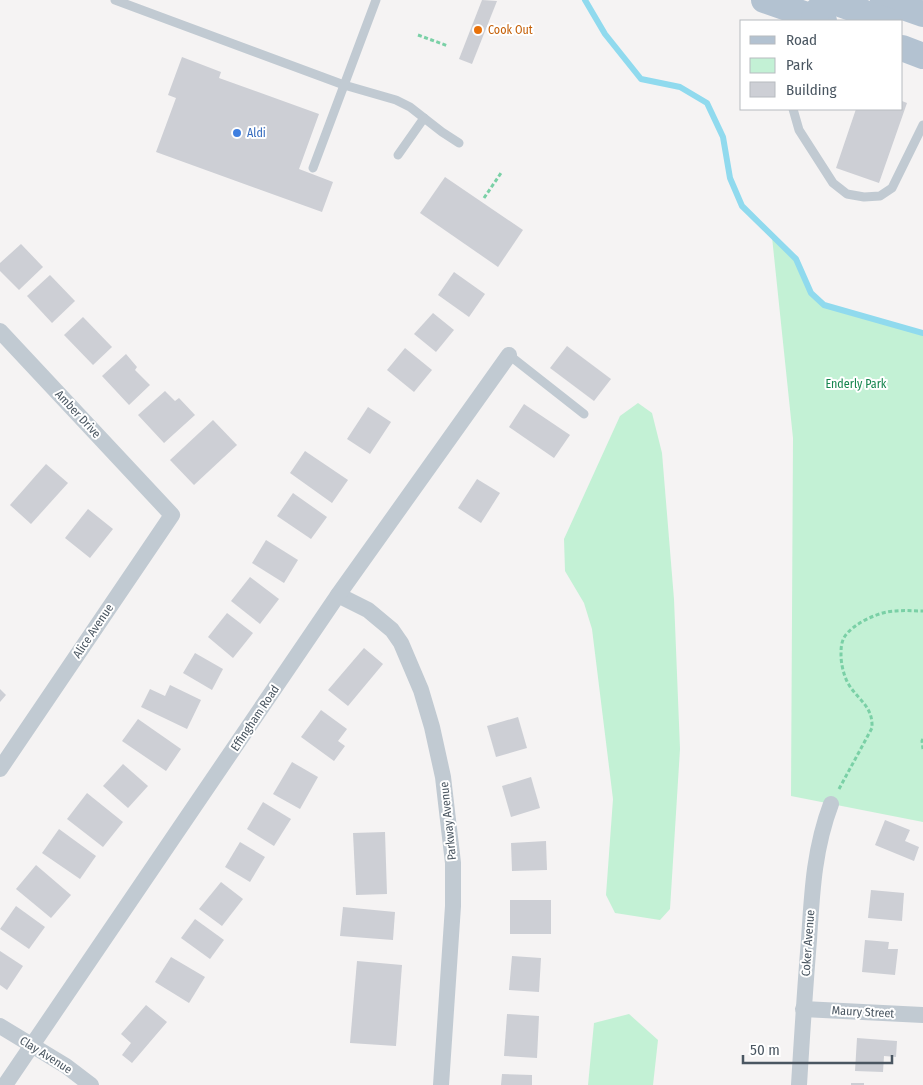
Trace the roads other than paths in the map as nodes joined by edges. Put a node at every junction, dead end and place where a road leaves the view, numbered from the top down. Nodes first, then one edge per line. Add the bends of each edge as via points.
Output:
1 (115, 0) edge
2 (376, 0) edge
3 (764, 0) edge
4 (883, 0) edge
5 (923, 14) edge
6 (817, 20) edge
7 (885, 20) edge
8 (903, 26) edge
9 (923, 30) edge
10 (903, 48) edge
11 (923, 56) edge
12 (344, 85) junction
13 (793, 110) edge
14 (424, 118) junction
15 (923, 125) edge
16 (458, 143) dead end
17 (398, 155) dead end
18 (313, 168) dead end
19 (0, 331) edge
20 (509, 355) joint
21 (584, 414) dead end
22 (155, 497) joint
23 (338, 596) junction
24 (0, 769) edge
25 (831, 804) road end
26 (803, 1009) junction
27 (923, 1015) edge
28 (0, 1026) edge
29 (32, 1045) junction
30 (5, 1085) edge
31 (91, 1085) edge
32 (441, 1085) edge
33 (799, 1085) edge

1 - 12 lane
2 - 12 lane
3 - 6 main road
4 - 5 main road
6 - 7 main road via 817,11 834,2
8 - 9 main road
10 - 11 main road
12 - 14 lane via 396,100
12 - 18 lane
13 - 15 lane via 799,130 833,183 847,194 864,197 880,196 892,188
14 - 16 lane
14 - 17 lane
19 - 22 street, Amber Drive
20 - 21 lane
20 - 23 street, Effingham Road
22 - 24 street, Alice Avenue via 172,515
23 - 29 street, Effingham Road
23 - 32 street, Parkway Avenue via 368,610 392,630 401,643 421,690 443,777 453,863 453,897
25 - 26 street, Coker Avenue via 814,872
26 - 27 street, Maury Street
26 - 33 street, Coker Avenue
28 - 29 street, Clay Avenue
29 - 30 street, Effingham Road
29 - 31 street, Clay Avenue

